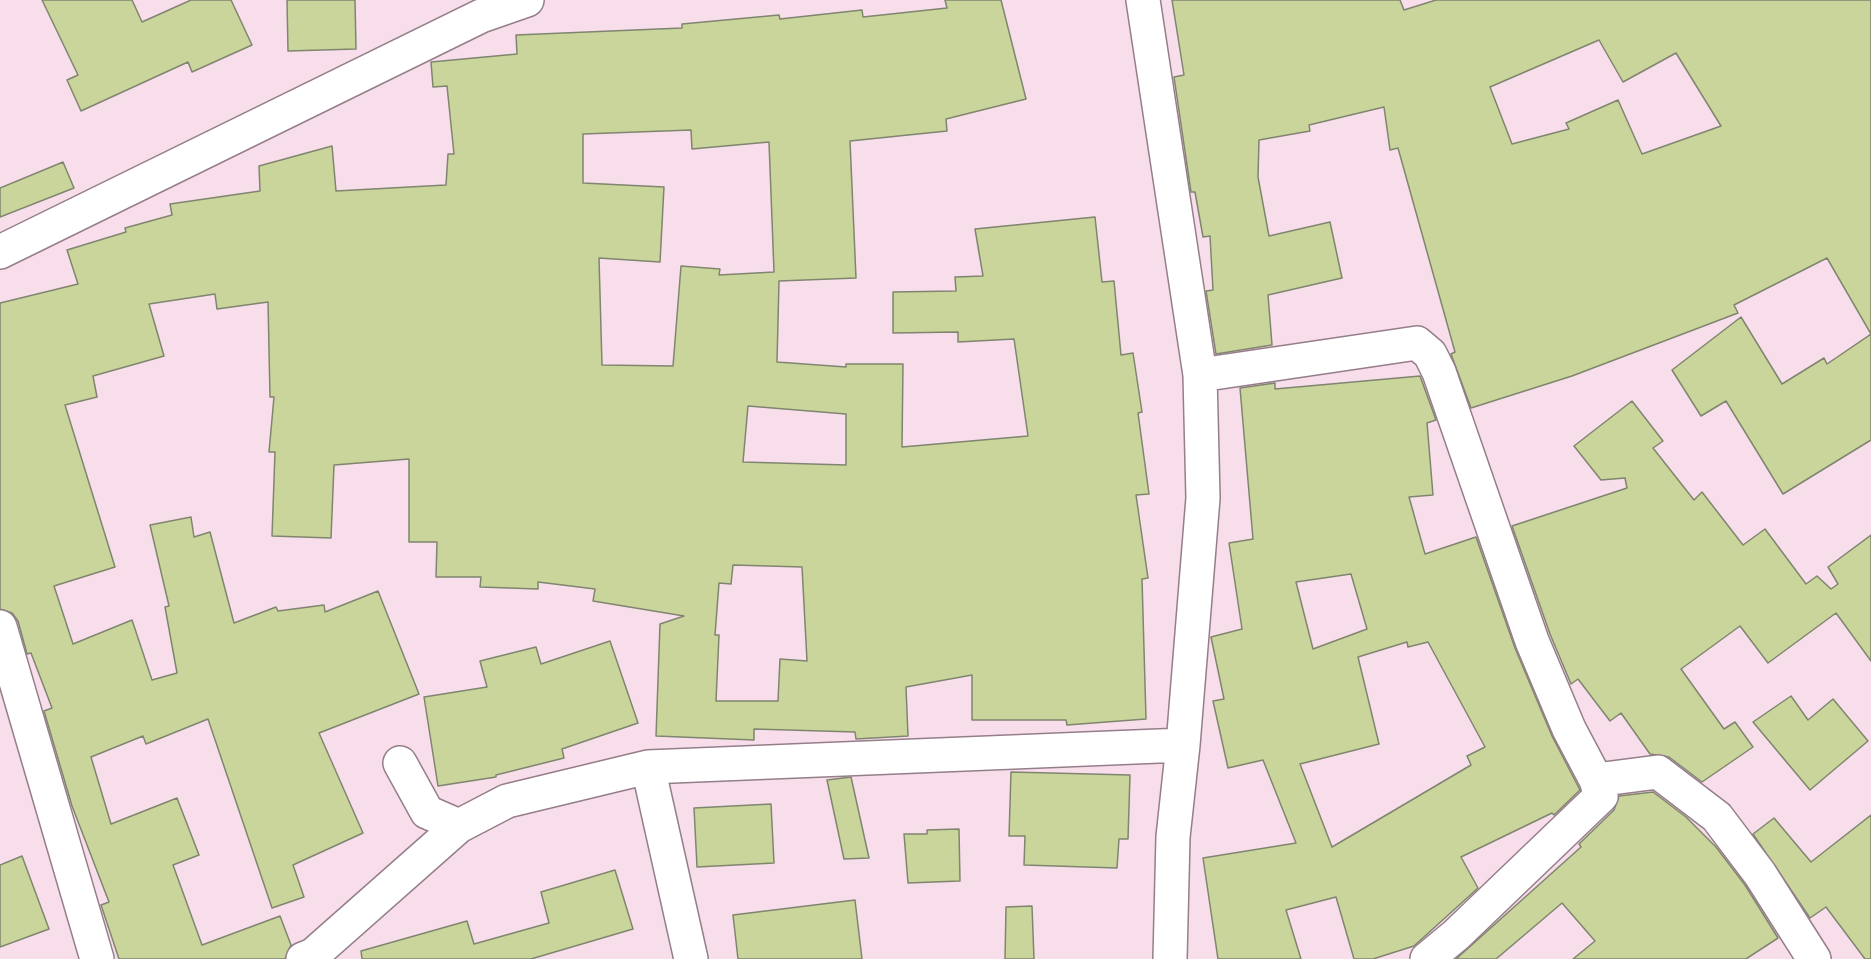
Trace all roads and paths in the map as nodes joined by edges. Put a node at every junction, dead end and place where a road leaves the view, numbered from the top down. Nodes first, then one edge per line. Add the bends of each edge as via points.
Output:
1 (527, 0) edge
2 (1143, 0) edge
3 (0, 252) edge
4 (1200, 375) junction
5 (0, 627) edge
6 (1184, 745) junction
7 (400, 763) dead end
8 (648, 767) junction
9 (1596, 780) junction
10 (459, 826) junction
11 (97, 959) edge
12 (303, 959) edge
13 (691, 959) edge
14 (1170, 959) edge
15 (1427, 959) edge
16 (1814, 959) edge

1 - 3 street via 481,16
2 - 4 street
4 - 6 street via 1203,498
4 - 9 street via 1417,343 1430,354 1532,641 1569,729
5 - 11 street
6 - 8 street
6 - 14 street via 1173,837
7 - 10 street via 427,812
8 - 10 street via 507,801
8 - 13 street
9 - 15 street via 1600,796
9 - 16 street via 1658,772 1717,817 1760,874
10 - 12 street via 313,955

